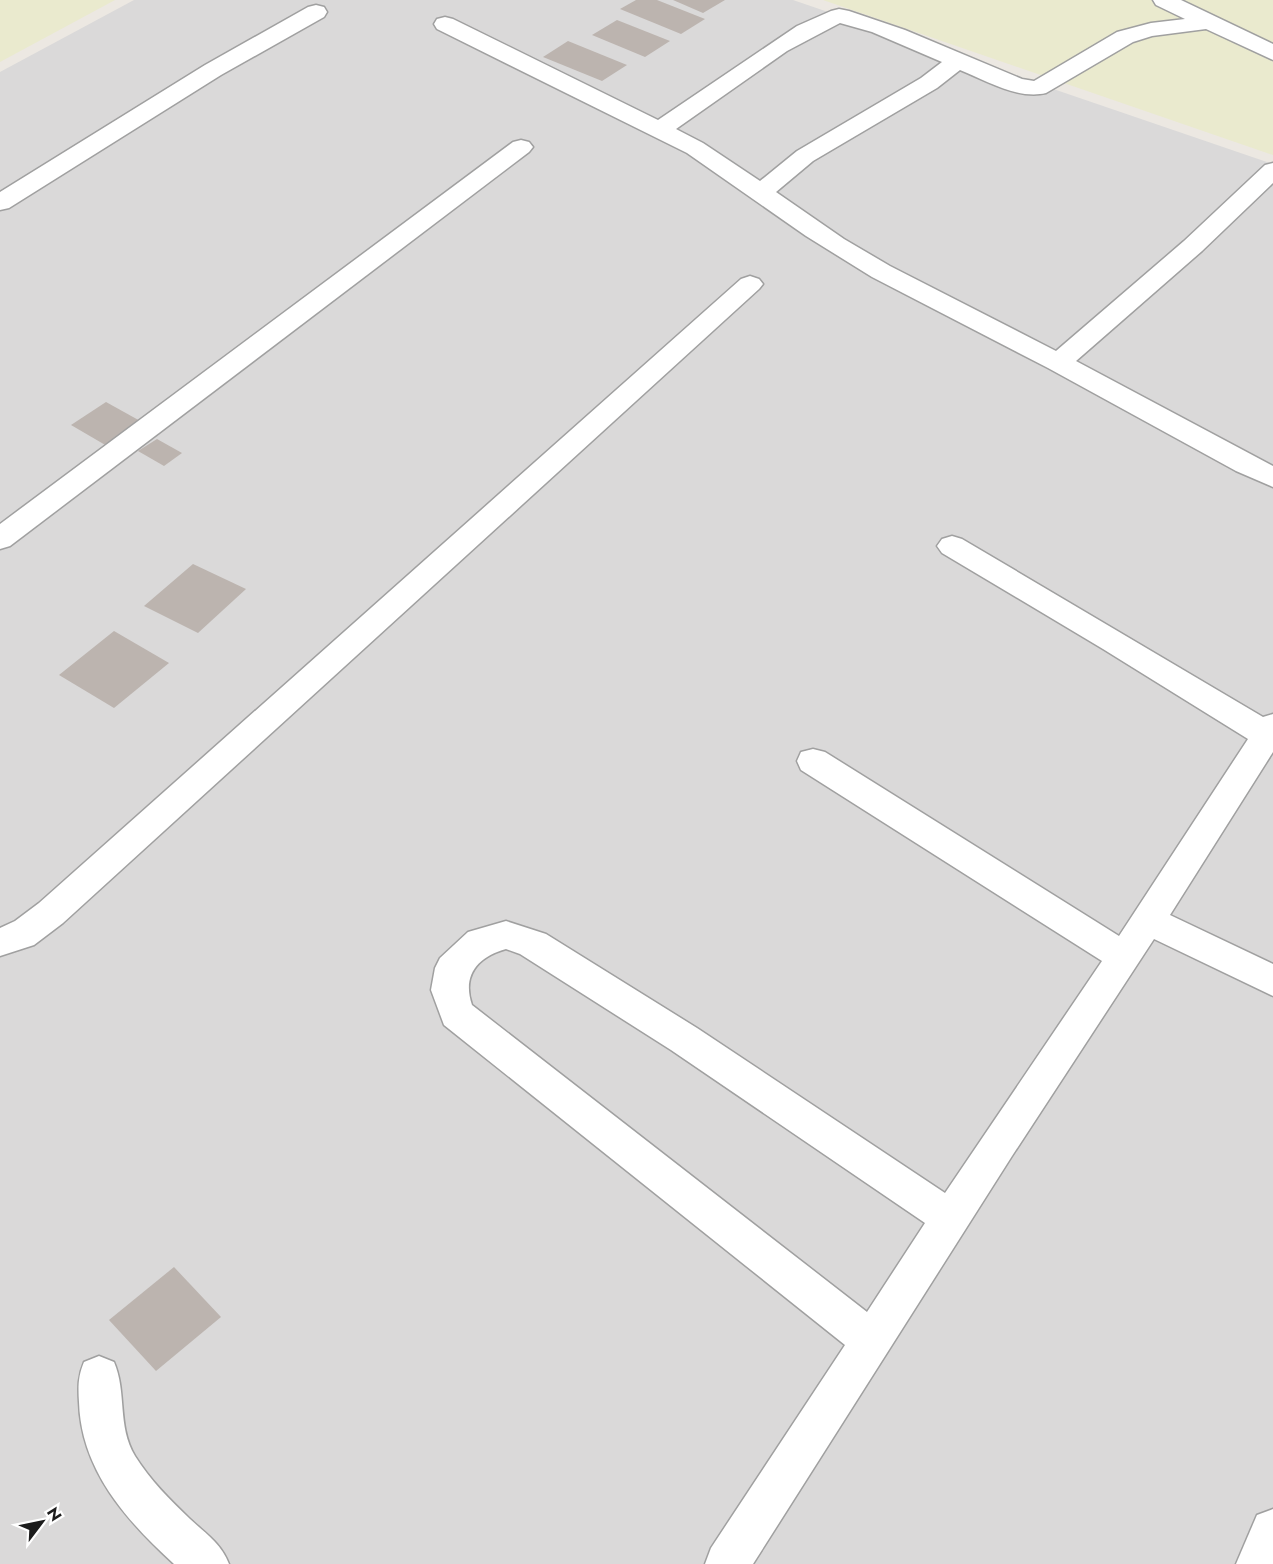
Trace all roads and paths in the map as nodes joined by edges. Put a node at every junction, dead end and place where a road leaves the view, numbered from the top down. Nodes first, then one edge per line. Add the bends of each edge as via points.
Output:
1 (1164, 0) edge
2 (316, 12) dead end
3 (1209, 22) junction
4 (445, 24) dead end
5 (1273, 52) edge
6 (956, 60) junction
7 (661, 129) junction
8 (521, 147) dead end
9 (1273, 170) edge
10 (761, 192) junction
11 (0, 203) edge
12 (750, 284) dead end
13 (1058, 363) junction
14 (1273, 478) edge
15 (0, 539) edge
16 (952, 546) dead end
17 (1270, 730) edge
18 (813, 761) dead end
19 (1148, 920) junction
20 (0, 942) edge
21 (1124, 957) junction
22 (1273, 981) edge
23 (950, 1218) junction
24 (872, 1341) junction
25 (99, 1376) dead end
26 (1273, 1531) edge
27 (207, 1564) edge
28 (727, 1564) edge
29 (1258, 1564) edge

1 - 3 street
2 - 11 street via 213,70
3 - 5 street
3 - 6 street via 1125,37 1038,88 1017,85
4 - 7 street
6 - 7 street via 866,23 833,17 805,30
6 - 10 street via 929,83 805,156
7 - 10 street
8 - 15 street
9 - 13 street via 1193,246
10 - 13 street via 855,257
12 - 20 street via 51,913 31,930
13 - 14 street
16 - 17 street
17 - 19 street
18 - 21 street
19 - 21 street
19 - 22 street
21 - 23 street
23 - 24 street
23 - 24 street via 684,1039 533,944 506,935 480,942 453,968 449,990 457,1014
24 - 28 street
25 - 27 street via 103,1431 117,1470 162,1523
26 - 29 street

